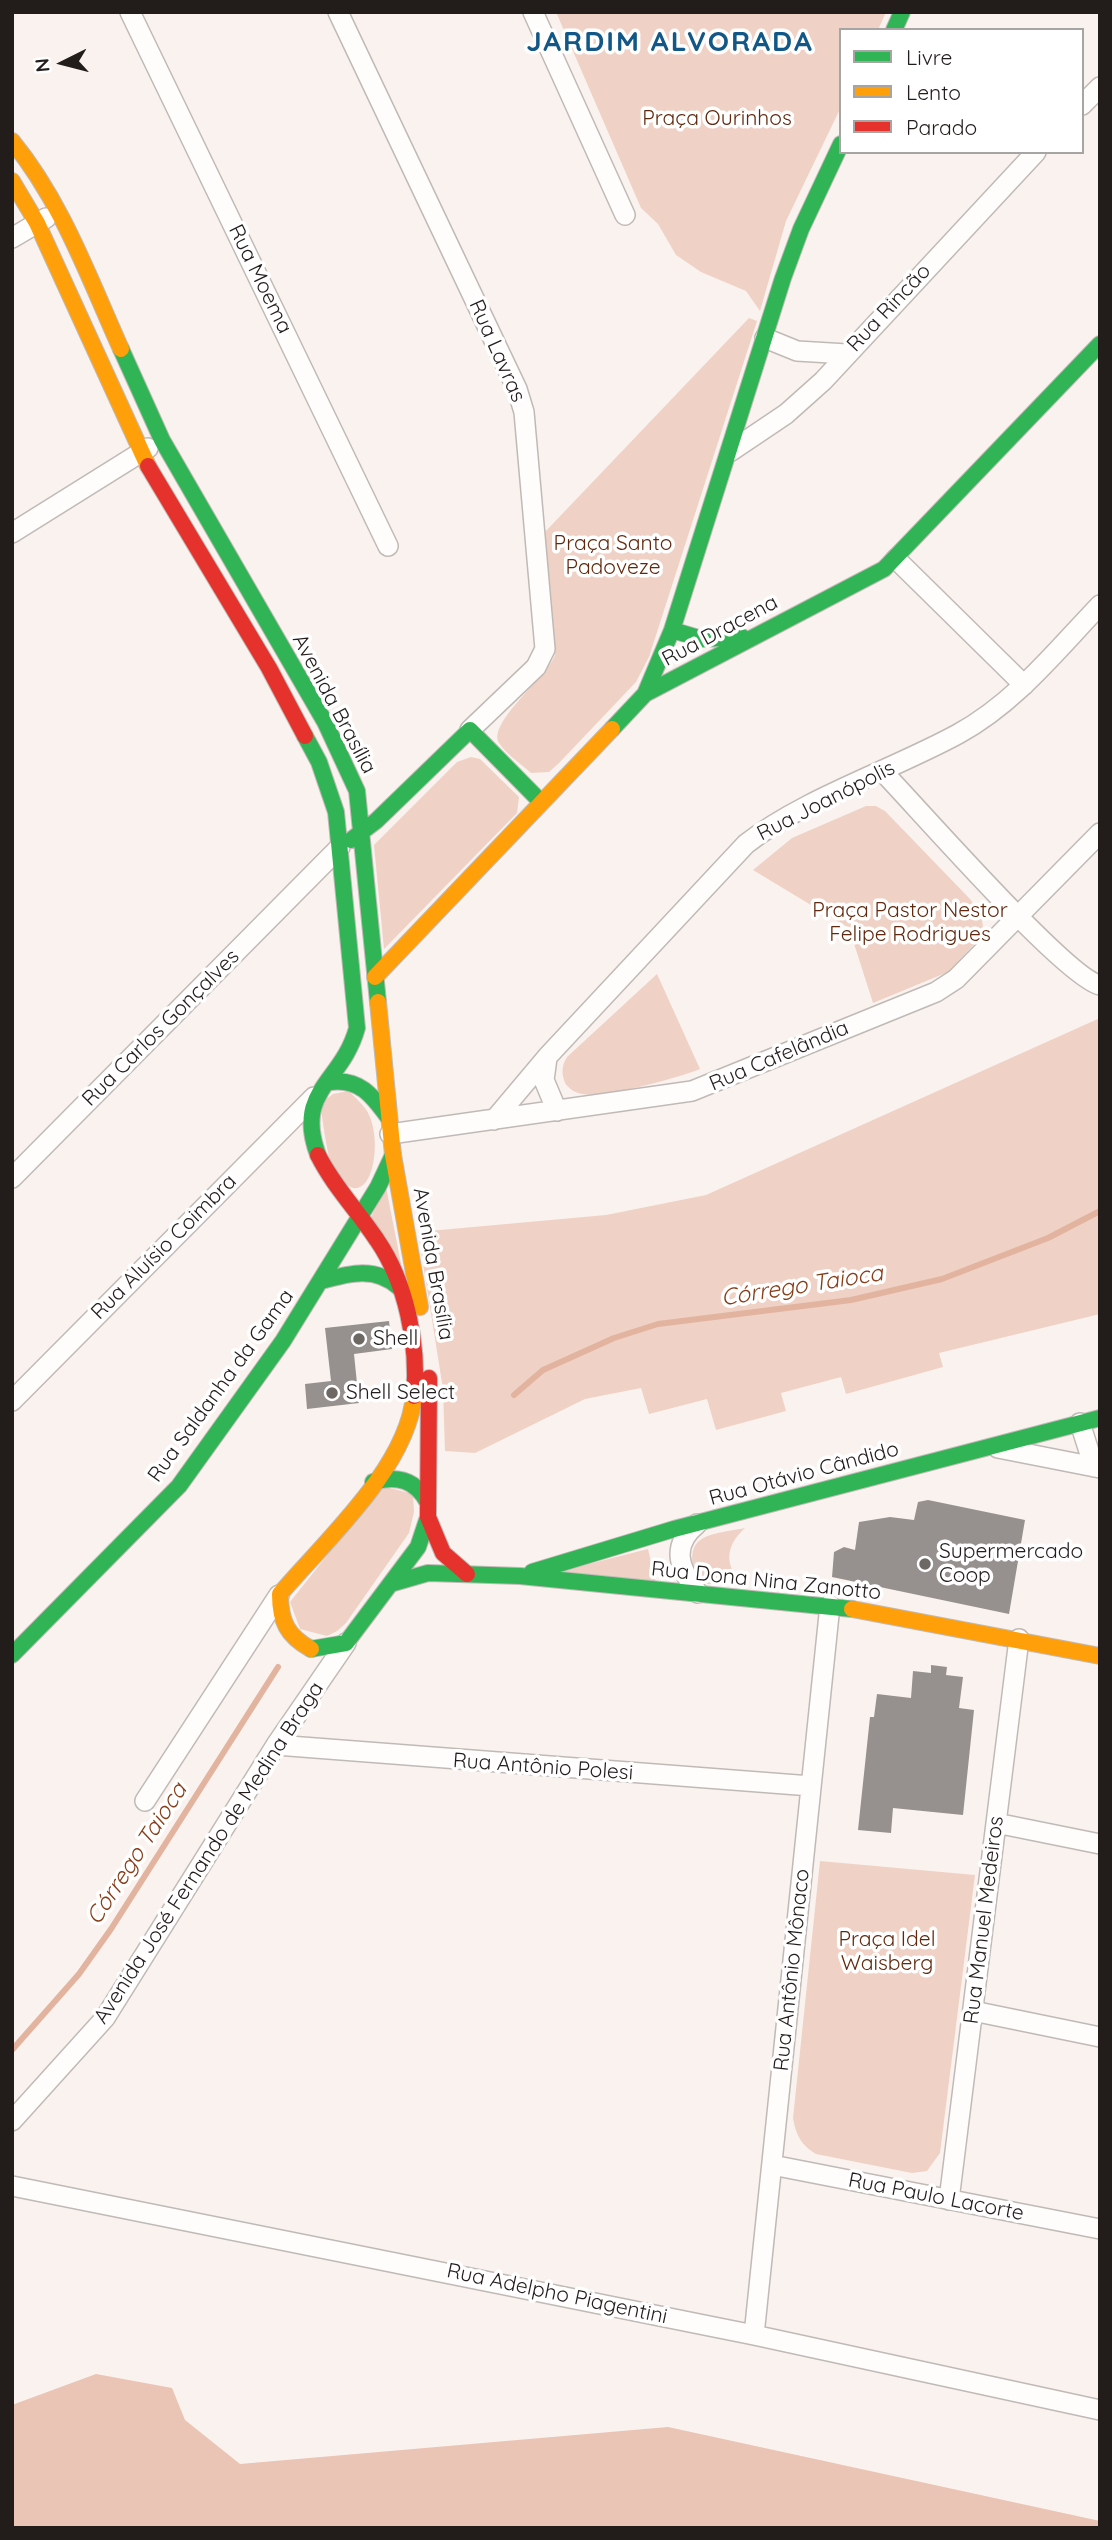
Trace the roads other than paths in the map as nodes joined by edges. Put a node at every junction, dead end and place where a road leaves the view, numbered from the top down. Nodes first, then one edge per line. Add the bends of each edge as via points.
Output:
1 (130, 12) edge
2 (338, 12) edge
3 (533, 12) edge
4 (902, 12) edge
5 (895, 28) edge
6 (1100, 87) edge
7 (1084, 103) edge
8 (12, 141) edge
9 (839, 148) edge
10 (1034, 154) edge
11 (12, 181) edge
12 (58, 210) junction
13 (625, 215) dead end
14 (37, 223) junction
15 (12, 238) edge
16 (765, 338) junction
17 (1100, 344) edge
18 (847, 354) junction
19 (162, 440) junction
20 (731, 451) junction
21 (140, 453) junction
22 (12, 533) edge
23 (388, 546) dead end
24 (896, 559) junction
25 (1100, 605) edge
26 (672, 630) junction
27 (751, 636) junction
28 (1024, 685) junction
29 (645, 694) junction
30 (470, 730) junction
31 (883, 772) junction
32 (541, 802) junction
33 (362, 832) junction
34 (1100, 833) edge
35 (340, 847) junction
36 (310, 878) junction
37 (344, 883) junction
38 (1019, 917) junction
39 (375, 977) junction
40 (1100, 985) edge
41 (547, 1057) junction
42 (323, 1087) junction
43 (557, 1111) junction
44 (494, 1121) junction
45 (389, 1126) junction
46 (393, 1155) junction
47 (12, 1178) edge
48 (359, 1217) junction
49 (321, 1281) junction
50 (400, 1288) junction
51 (12, 1401) edge
52 (1100, 1418) edge
53 (1080, 1423) junction
54 (991, 1447) junction
55 (1097, 1468) edge
56 (373, 1482) junction
57 (428, 1510) junction
58 (698, 1523) junction
59 (467, 1574) junction
60 (520, 1576) junction
61 (390, 1584) junction
62 (698, 1593) junction
63 (280, 1594) junction
64 (830, 1605) junction
65 (1019, 1639) junction
66 (346, 1643) junction
67 (12, 1656) edge
68 (1100, 1656) edge
69 (276, 1745) junction
70 (811, 1786) junction
71 (145, 1801) dead end
72 (996, 1823) junction
73 (1100, 1844) edge
74 (973, 2011) junction
75 (1100, 2037) edge
76 (12, 2121) edge
77 (772, 2165) junction
78 (12, 2186) edge
79 (949, 2200) junction
80 (1100, 2230) edge
81 (754, 2335) junction
82 (1100, 2410) edge

1 - 23 street, Rua Moema
2 - 30 street, Rua Lavras via 524,412 545,649 536,667
3 - 13 street
4 - 5 main road
6 - 7 street
8 - 12 main road, Avenida Brasília
9 - 16 main road via 801,229
10 - 18 street, Rua Rincão
11 - 14 main road, Avenida Brasília
12 - 14 street
12 - 19 main road, Avenida Brasília
14 - 15 street
14 - 21 main road, Avenida Brasília
16 - 18 street via 797,351
16 - 20 main road
17 - 24 main road, Rua Dracena
18 - 20 street, Rua Rincão via 786,414
19 - 21 street
19 - 33 main road, Avenida Brasília via 341,753 357,791
20 - 26 main road
21 - 22 street
21 - 35 main road, Avenida Brasília via 305,732 334,802
24 - 27 main road, Rua Dracena via 877,574
24 - 28 street
25 - 28 street, Rua Joanópolis
26 - 27 main road via 702,639
26 - 29 main road
27 - 29 main road, Rua Dracena
28 - 31 street, Rua Joanópolis via 960,733
29 - 32 main road, Rua Dracena
30 - 32 main road
30 - 33 main road, Rua Lavras
31 - 38 street
31 - 41 street, Rua Joanópolis via 775,824 746,844
32 - 39 main road, Rua Dracena
33 - 35 main road, Rua Carlos Gonçalves
33 - 39 main road, Avenida Brasília
34 - 38 street, Rua Cafelândia
35 - 36 street, Rua Carlos Gonçalves
35 - 37 main road, Avenida Brasília
36 - 37 street
36 - 47 street, Rua Carlos Gonçalves
37 - 42 main road, Avenida Brasília via 357,1028 348,1056
38 - 40 street via 1079,975
38 - 43 street, Rua Cafelândia via 956,979 936,992 706,1087
39 - 45 main road, Avenida Brasília
41 - 43 street via 544,1080
41 - 44 street, Rua Joanópolis
42 - 45 main road via 348,1080 363,1086
42 - 48 main road, Avenida Brasília via 310,1118 317,1148 334,1184
42 - 51 street, Rua Aluísio Coimbra
43 - 44 street, Rua Cafelândia
44 - 45 street, Rua Cafelândia
45 - 46 main road, Avenida Brasília
46 - 48 main road, Rua Saldanha da Gama
46 - 57 main road, Avenida Brasília via 429,1378
48 - 49 main road, Rua Saldanha da Gama
48 - 50 main road, Avenida Brasília via 379,1243
49 - 50 main road via 348,1273 373,1273 393,1280
49 - 67 main road, Rua Saldanha da Gama via 178,1486
50 - 56 main road, Avenida Brasília via 411,1337 414,1402 404,1433
52 - 53 main road, Rua Otávio Cândido
53 - 54 main road, Rua Otávio Cândido
53 - 55 street
54 - 55 street
54 - 58 main road, Rua Otávio Cândido
56 - 57 main road via 389,1478 412,1482 421,1489
56 - 63 main road
57 - 59 main road via 443,1553
57 - 61 main road, Avenida José Fernando de Medina Braga via 422,1541
58 - 60 main road, Rua Otávio Cândido
58 - 62 street via 683,1539 679,1562
59 - 60 main road, Rua Dona Nina Zanotto
59 - 61 main road, Rua Dona Nina Zanotto via 428,1573
60 - 62 main road, Rua Dona Nina Zanotto
61 - 66 main road, Avenida José Fernando de Medina Braga
62 - 64 main road, Rua Dona Nina Zanotto
63 - 66 main road, Avenida José Fernando de Medina Braga via 279,1616 293,1639 311,1649
63 - 71 street
64 - 65 main road, Rua Dona Nina Zanotto
64 - 70 street, Rua Antônio Mônaco
65 - 68 main road, Rua Dona Nina Zanotto
65 - 72 street, Rua Manuel Medeiros
66 - 69 street, Avenida José Fernando de Medina Braga
69 - 70 street, Rua Antônio Polesi
69 - 76 street, Avenida José Fernando de Medina Braga via 105,2018
70 - 77 street, Rua Antônio Mônaco
72 - 73 street
72 - 74 street, Rua Manuel Medeiros
74 - 75 street
74 - 79 street, Rua Manuel Medeiros
77 - 79 street, Rua Paulo Lacorte
77 - 81 street, Rua Antônio Mônaco
78 - 81 street, Rua Adelpho Piagentini
79 - 80 street, Rua Paulo Lacorte
81 - 82 street, Rua Adelpho Piagentini

